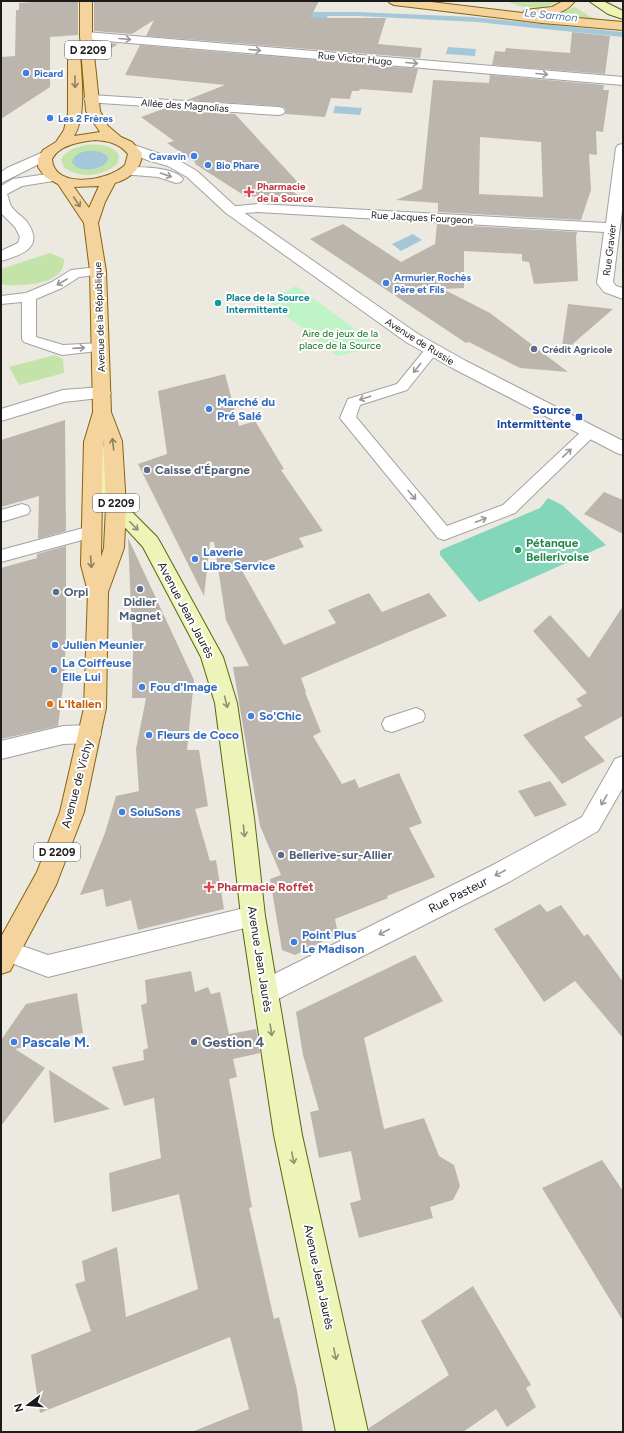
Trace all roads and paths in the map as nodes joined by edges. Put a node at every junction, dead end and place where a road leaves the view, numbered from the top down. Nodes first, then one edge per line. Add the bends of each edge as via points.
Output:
1 (86, 1) edge
2 (394, 1) edge
3 (494, 1) edge
4 (569, 1) edge
5 (574, 1) edge
6 (595, 1) edge
7 (406, 3) junction
8 (513, 10) junction
9 (528, 12) junction
10 (623, 15) edge
11 (542, 19) junction
12 (623, 25) edge
13 (80, 37) junction
14 (623, 81) edge
15 (92, 99) junction
16 (278, 111) dead end
17 (116, 139) junction
18 (62, 143) junction
19 (131, 148) junction
20 (623, 148) edge
21 (48, 154) junction
22 (128, 171) junction
23 (1, 179) edge
24 (59, 179) junction
25 (109, 180) junction
26 (1, 192) edge
27 (5, 210) edge
28 (231, 210) junction
29 (91, 222) junction
30 (612, 228) junction
31 (1, 256) edge
32 (98, 272) junction
33 (623, 294) edge
34 (29, 297) junction
35 (1, 300) edge
36 (100, 347) junction
37 (432, 350) junction
38 (102, 393) junction
39 (102, 412) junction
40 (1, 414) edge
41 (589, 433) junction
42 (93, 442) junction
43 (623, 449) edge
44 (116, 507) junction
45 (22, 510) dead end
46 (1, 516) edge
47 (91, 532) junction
48 (1, 556) edge
49 (98, 592) junction
50 (416, 716) dead end
51 (392, 724) dead end
52 (90, 734) junction
53 (1, 750) edge
54 (623, 766) edge
55 (252, 916) junction
56 (4, 956) edge
57 (264, 992) junction
58 (352, 1432) edge

1 - 13 main road, D 2209
2 - 7 main road
3 - 8 main road
4 - 9 main road via 561,8 551,11
5 - 12 main road
6 - 10 main road
7 - 8 main road
7 - 11 main road
8 - 9 main road
9 - 11 main road
11 - 12 main road
13 -> 14 street, Rue Victor Hugo
13 - 15 main road, D 2209
13 -> 18 main road, D 2209 via 75,113 71,130
15 - 16 street, Allée des Magnolias
15 - 17 main road, D 2209 via 93,111 103,128
17 - 18 main road via 89,137
17 - 19 main road
18 - 21 main road
19 - 22 main road via 135,153 135,159
19 - 28 street, Avenue de Russie via 174,162 192,174
20 - 30 street, Rue Gravier
21 - 23 street
21 - 24 main road, Avenue de la République via 45,166
22 - 25 main road
22 -> 28 street, Avenue de Russie via 165,174
24 - 25 main road via 86,184
24 - 26 street via 18,182
24 -> 29 main road, Avenue de la République / D 2209
25 - 29 main road, Avenue de la République / D 2209
27 - 31 street via 24,228 28,237 26,244 20,249
28 - 30 street, Rue Jacques Fourgeon via 258,208
28 - 37 street, Avenue de Russie
29 - 32 main road, Avenue de la République / D 2209
30 - 33 street, Rue Gravier via 605,283 610,289
32 -> 34 lane via 76,273 58,285
32 - 36 main road, Avenue de la République / D 2209
34 - 35 lane
34 -> 36 lane via 29,339 62,350
36 - 38 main road, Avenue de la République / D 2209
37 - 41 street, Avenue de Russie
37 -> 41 lane via 402,386 353,402 348,418 444,534 509,510
38 - 39 main road, Avenue de la République / D 2209
38 - 40 street via 63,396
39 - 42 main road, D 2209
44 -> 39 main road, D 2209 via 113,441
41 - 43 street, Avenue de Russie
42 - 44 main road, Avenue Jean Jaurès
42 - 47 main road, D 2209
44 - 49 main road, D 2209 via 114,548
44 -> 55 main road, Avenue Jean Jaurès via 150,542 212,657 226,703
45 - 46 lane
47 - 48 lane
47 -> 49 main road, D 2209 via 91,565
49 - 52 main road, Avenue de Vichy / D 2209 via 94,708
50 - 51 lane
52 - 53 street via 63,735
52 - 56 main road, Avenue de Vichy / D 2209 via 72,812 47,877
54 -> 57 street, Rue Pasteur via 590,824 500,874
55 - 56 lane via 48,966
55 - 57 main road, Avenue Jean Jaurès
57 -> 58 main road, Avenue Jean Jaurès via 288,1135

